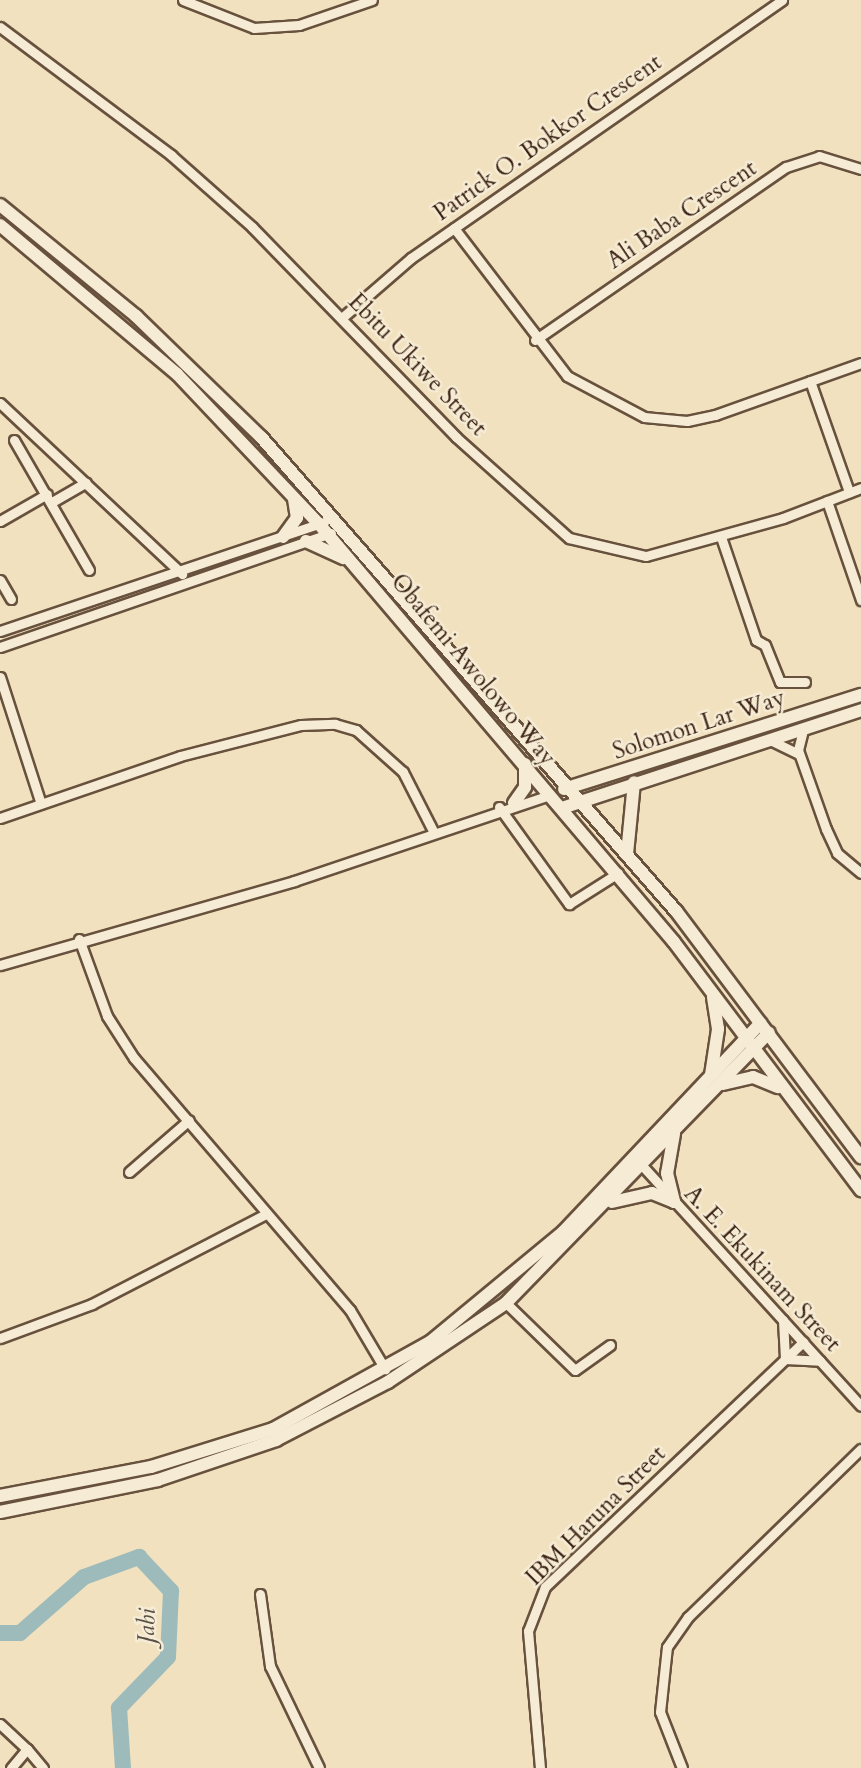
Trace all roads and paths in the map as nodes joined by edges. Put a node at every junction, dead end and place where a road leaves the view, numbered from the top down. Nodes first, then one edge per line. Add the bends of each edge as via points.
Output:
1 (183, 0) edge
2 (372, 0) edge
3 (782, 0) edge
4 (770, 3) edge
5 (0, 27) edge
6 (861, 169) edge
7 (0, 205) edge
8 (0, 225) edge
9 (454, 228) junction
10 (344, 316) junction
11 (536, 340) junction
12 (861, 363) edge
13 (810, 381) junction
14 (0, 403) edge
15 (14, 440) dead end
16 (86, 482) junction
17 (861, 488) edge
18 (849, 492) junction
19 (291, 493) junction
20 (50, 498) junction
21 (827, 500) junction
22 (0, 521) edge
23 (339, 524) junction
24 (323, 529) junction
25 (283, 537) junction
26 (721, 537) junction
27 (306, 541) junction
28 (89, 570) dead end
29 (180, 572) junction
30 (363, 574) junction
31 (0, 580) edge
32 (189, 580) junction
33 (11, 599) dead end
34 (861, 600) edge
35 (0, 631) edge
36 (0, 646) edge
37 (0, 677) edge
38 (804, 682) dead end
39 (861, 695) edge
40 (861, 710) edge
41 (803, 730) junction
42 (770, 740) junction
43 (799, 754) junction
44 (525, 763) junction
45 (634, 782) junction
46 (569, 787) junction
47 (550, 794) junction
48 (580, 800) junction
49 (514, 803) junction
50 (41, 804) junction
51 (499, 807) junction
52 (562, 808) junction
53 (0, 818) edge
54 (433, 831) junction
55 (627, 854) junction
56 (618, 873) junction
57 (861, 873) edge
58 (79, 939) junction
59 (0, 965) edge
60 (712, 990) junction
61 (765, 1028) junction
62 (751, 1043) junction
63 (713, 1084) junction
64 (784, 1091) junction
65 (189, 1120) junction
66 (674, 1133) junction
67 (861, 1157) edge
68 (639, 1162) junction
69 (128, 1172) dead end
70 (861, 1190) edge
71 (674, 1202) junction
72 (607, 1204) junction
73 (264, 1215) junction
74 (506, 1303) junction
75 (783, 1320) junction
76 (0, 1338) edge
77 (803, 1342) junction
78 (610, 1345) dead end
79 (785, 1359) junction
80 (820, 1361) junction
81 (385, 1368) junction
82 (861, 1406) edge
83 (247, 1444) junction
84 (861, 1449) edge
85 (0, 1496) edge
86 (0, 1512) edge
87 (260, 1594) dead end
88 (0, 1724) edge
89 (27, 1749) junction
90 (11, 1768) edge
91 (43, 1768) edge
92 (319, 1768) edge
93 (540, 1768) edge
94 (682, 1768) edge

1 - 2 street via 254,28 299,25
3 - 4 street, Patrick O. Bokkor Crescent
4 - 9 street, Patrick O. Bokkor Crescent
5 - 10 street, Ebitu Ukiwe Street via 171,155
6 - 11 street, Ali Baba Crescent via 819,156 786,167
7 - 23 main road, Obafemi Awolowo Way via 194,369
8 - 19 main road, Obafemi Awolowo Way via 177,374
9 - 10 street, Patrick O. Bokkor Crescent
9 - 11 street
10 - 26 street, Ebitu Ukiwe Street via 456,437 569,538 646,556
11 - 13 street via 593,395 667,422 715,415
12 - 13 street
13 - 18 street
14 - 16 street
15 - 20 street
16 - 20 street
16 - 29 street
17 - 18 street, Ebitu Ukiwe Street
18 - 21 street, Ebitu Ukiwe Street
19 - 24 main road, Obafemi Awolowo Way
19 - 25 main road via 297,519
20 - 22 street
20 - 28 street
21 - 26 street, Ebitu Ukiwe Street
21 - 34 street
23 - 24 street
23 - 46 main road, Obafemi Awolowo Way
24 - 25 street
24 - 27 street
24 - 30 main road, Obafemi Awolowo Way
25 - 29 street
26 - 38 street via 756,640 765,645 780,682
27 - 30 main road
27 - 32 street
29 - 32 street
29 - 35 street
30 - 44 main road, Obafemi Awolowo Way
31 - 33 street
32 - 36 street
37 - 50 street
39 - 46 main road, Solomon Lar Way
40 - 41 main road, Solomon Lar Way
41 - 42 main road, Solomon Lar Way
41 - 43 street
42 - 43 street
42 - 45 main road, Solomon Lar Way
43 - 57 street via 837,853
44 - 47 main road, Obafemi Awolowo Way
44 - 49 main road via 525,787
45 - 48 main road, Solomon Lar Way
45 - 55 main road
46 - 47 main road, Solomon Lar Way
46 - 48 main road, Obafemi Awolowo Way
47 - 49 street
47 - 52 main road, Obafemi Awolowo Way
48 - 52 main road, Solomon Lar Way
48 - 55 main road, Obafemi Awolowo Way
49 - 51 street
50 - 53 street
50 - 54 street via 180,756 301,726 335,724 356,730 403,772
51 - 54 street
51 - 56 street via 569,904
52 - 56 main road, Obafemi Awolowo Way
54 - 58 street via 294,881
55 - 61 main road, Obafemi Awolowo Way
56 - 60 main road, Obafemi Awolowo Way
58 - 59 street
58 - 65 street via 107,1016
60 - 62 main road, Obafemi Awolowo Way
60 - 63 main road via 718,1029
61 - 62 main road
61 - 67 main road, Obafemi Awolowo Way
62 - 63 main road
62 - 64 main road, Obafemi Awolowo Way
63 - 64 main road via 753,1077
63 - 66 main road
63 - 68 main road
64 - 70 main road, Obafemi Awolowo Way
65 - 69 street
65 - 73 street
66 - 68 main road
66 - 71 main road via 667,1173
68 - 71 street, A. E. Ekukinam Street
68 - 72 main road
68 - 81 main road via 497,1292
71 - 72 main road via 636,1193
71 - 75 street, A. E. Ekukinam Street
72 - 74 main road
73 - 76 street via 92,1304
73 - 81 street via 350,1310
74 - 78 street via 575,1370
74 - 83 main road via 388,1382
75 - 77 street, A. E. Ekukinam Street
75 - 79 street
77 - 79 street, IBM Haruna Street
77 - 80 street, A. E. Ekukinam Street
79 - 80 street
79 - 93 street, IBM Haruna Street via 545,1587 528,1631
80 - 82 street, A. E. Ekukinam Street
81 - 83 main road
83 - 85 main road
83 - 86 main road via 158,1480
84 - 94 street via 688,1616 667,1647 660,1712
87 - 92 street via 270,1666
88 - 89 street
89 - 90 street
89 - 91 street

